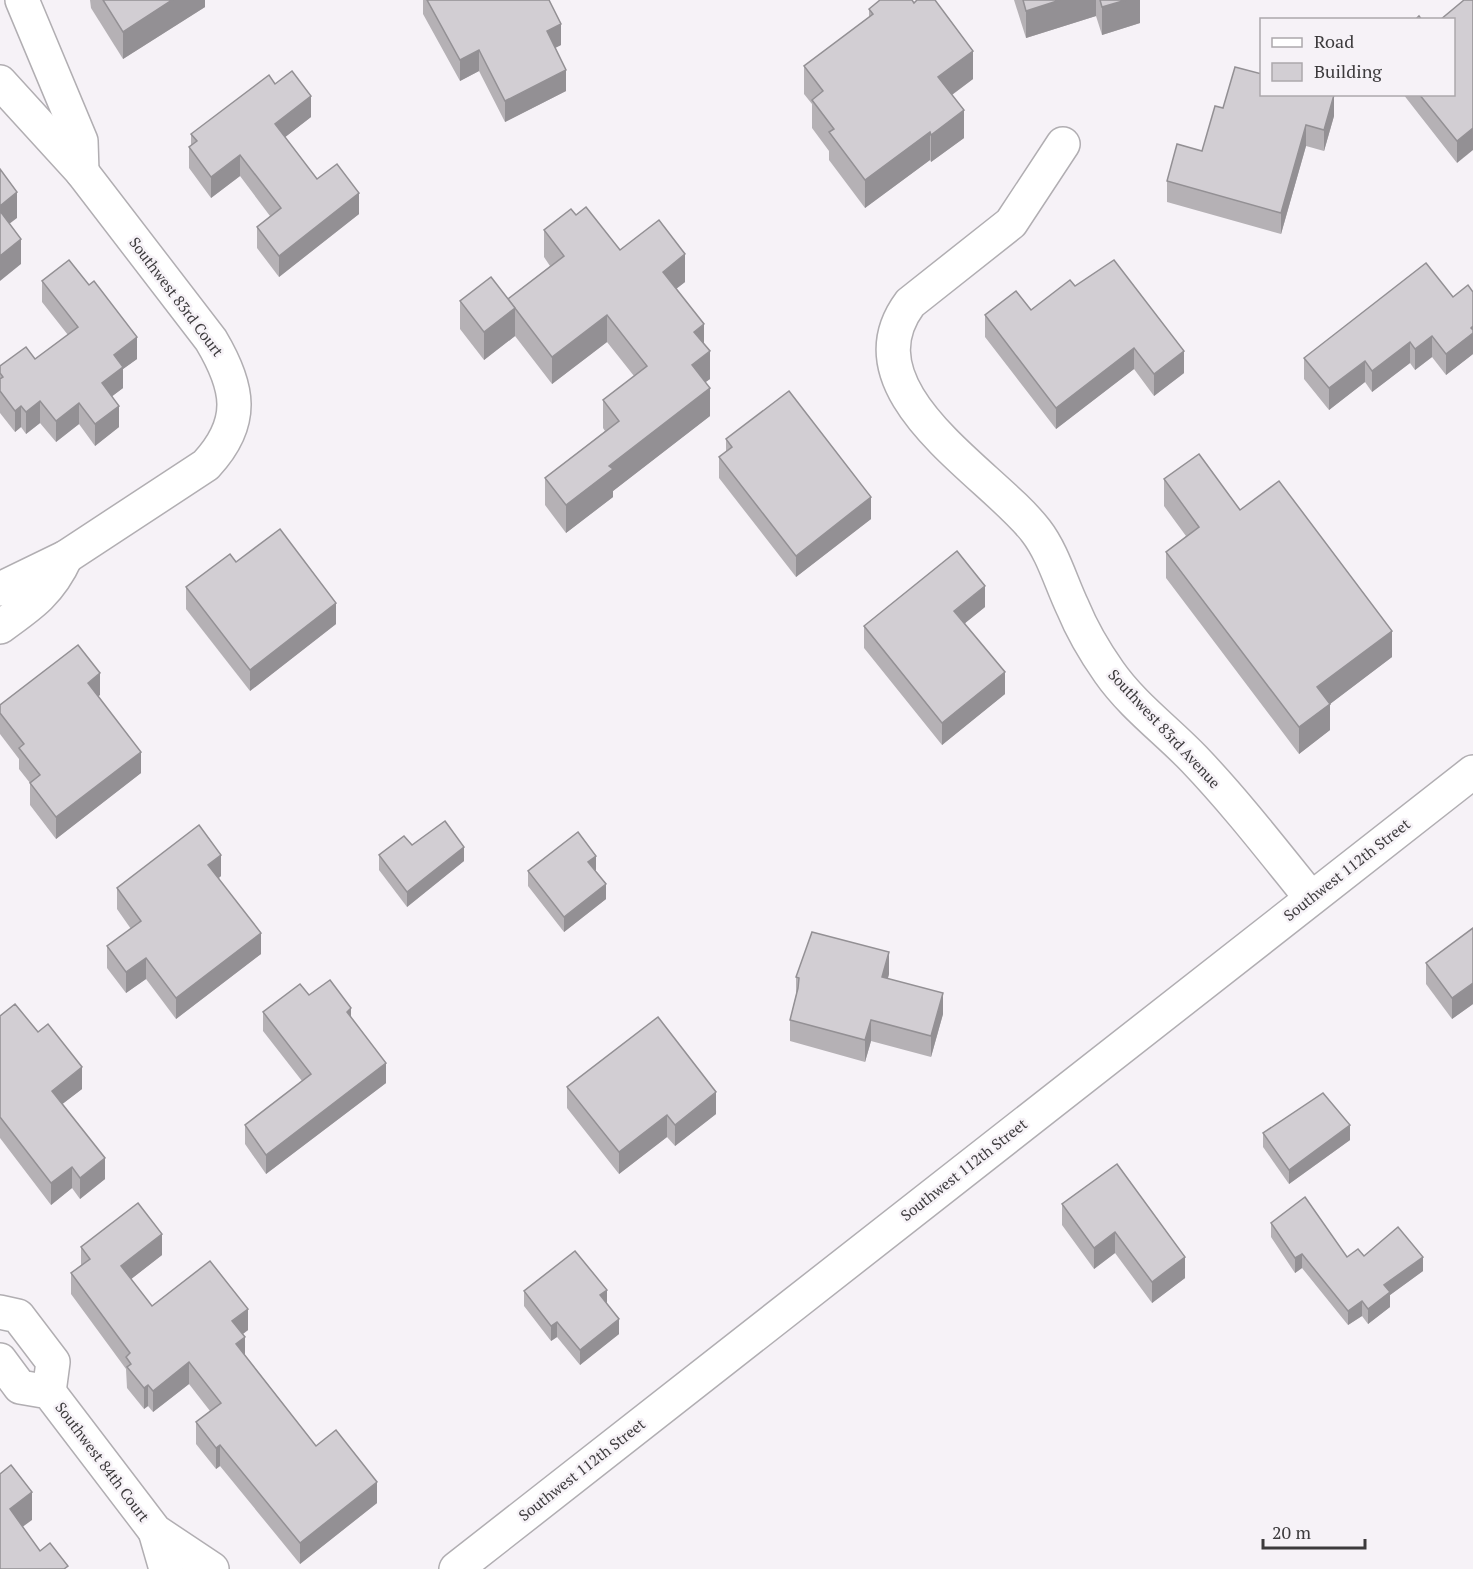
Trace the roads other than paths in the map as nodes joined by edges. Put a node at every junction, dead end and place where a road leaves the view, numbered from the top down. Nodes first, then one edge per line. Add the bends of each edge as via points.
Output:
1 (22, 0) edge
2 (0, 82) edge
3 (1063, 144) dead end
4 (81, 172) junction
5 (66, 556) junction
6 (0, 589) edge
7 (0, 627) edge
8 (1473, 772) edge
9 (1311, 898) junction
10 (0, 1312) edge
11 (0, 1360) edge
12 (49, 1392) junction
13 (155, 1531) junction
14 (166, 1569) edge
15 (212, 1569) edge
16 (456, 1569) edge

1 - 4 street via 81,141
2 - 4 street, Southwest 83rd Court
3 - 9 street, Southwest 83rd Avenue via 1011,223 910,303 901,315 893,348 899,377 936,434 1036,531 1084,632 1123,690 1215,782
4 - 5 street, Southwest 83rd Court via 211,340 225,363 235,407 231,430 206,465
5 - 6 street, Southwest 83rd Court
5 - 7 street via 56,580 35,603
8 - 9 street, Southwest 112th Street
9 - 16 street, Southwest 112th Street
10 - 12 street, Southwest 84th Court via 18,1316 53,1362
11 - 12 street, Southwest 84th Court via 20,1387
12 - 13 street, Southwest 84th Court
13 - 14 street, Southwest 84th Court
13 - 15 street, Southwest 84th Court

